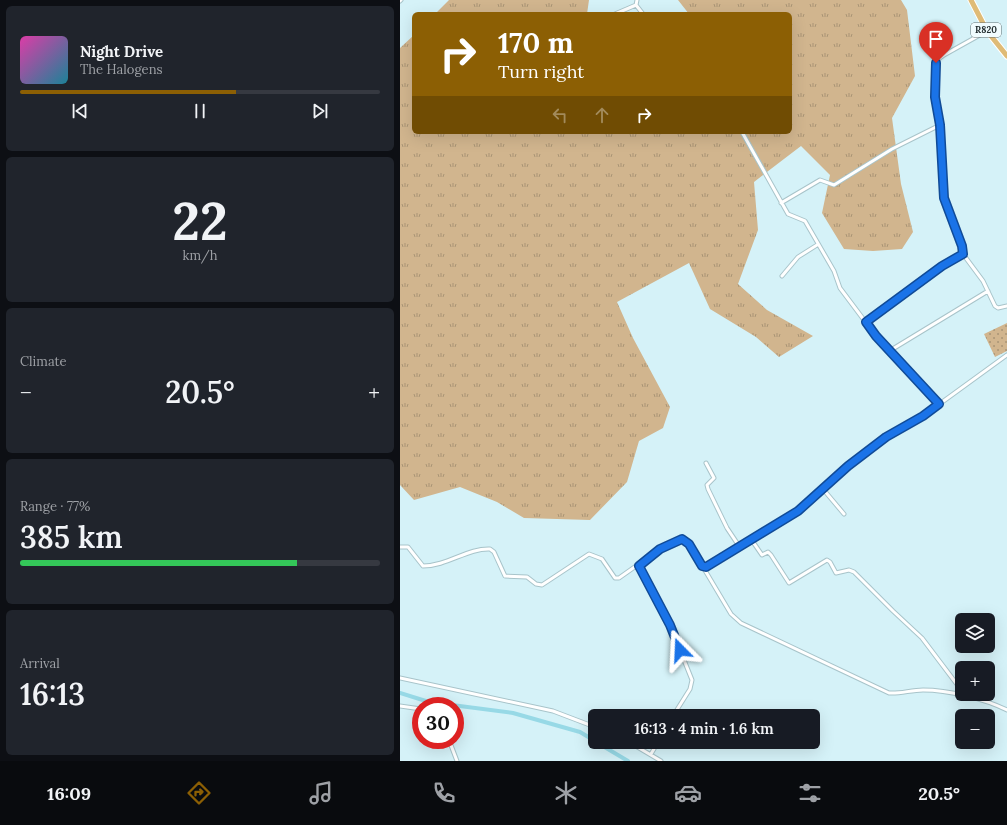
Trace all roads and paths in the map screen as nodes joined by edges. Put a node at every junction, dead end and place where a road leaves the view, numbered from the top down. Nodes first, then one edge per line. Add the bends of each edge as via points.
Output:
1 (637, 0) edge
2 (972, 0) edge
3 (636, 5) junction
4 (620, 12) edge
5 (641, 12) edge
6 (987, 31) junction
7 (1007, 56) edge
8 (940, 125) junction
9 (743, 134) edge
10 (781, 203) junction
11 (817, 245) junction
12 (963, 254) junction
13 (782, 276) dead end
14 (988, 291) junction
15 (1007, 306) edge
16 (866, 322) junction
17 (890, 350) junction
18 (1007, 354) edge
19 (939, 404) junction
20 (706, 463) dead end
21 (823, 489) junction
22 (844, 514) dead end
23 (751, 539) junction
24 (739, 546) junction
25 (400, 547) edge
26 (639, 566) junction
27 (703, 567) junction
28 (400, 678) edge
29 (955, 682) edge
30 (955, 694) edge
31 (988, 701) edge
32 (400, 706) edge
33 (412, 708) edge
34 (677, 709) edge
35 (1007, 710) edge
36 (588, 724) edge
37 (452, 749) edge
38 (642, 749) edge
39 (654, 749) edge
40 (651, 754) junction
41 (457, 761) edge
42 (661, 761) edge

1 - 3 street
2 - 6 main road, R820
3 - 4 street
3 - 5 street
6 - 7 main road, R820
6 - 8 street via 956,48 936,63 935,97
8 - 10 street via 892,149 834,185 820,180
8 - 12 street via 944,198
9 - 10 street
10 - 11 street via 788,214 805,221
11 - 13 street via 798,257
11 - 16 street via 834,272 840,288
12 - 14 street
12 - 16 street via 942,266
14 - 15 street via 996,307
14 - 17 street
16 - 17 street
17 - 19 street
18 - 19 street
19 - 21 street via 886,437
20 - 24 street via 714,478 707,485 708,489
21 - 22 street
21 - 23 street via 798,511
23 - 24 street
23 - 29 street via 762,555 768,552 771,555 789,583 827,560 836,573 849,570 854,572 922,638
24 - 27 street
25 - 26 street via 408,548 423,566 490,549 494,552 505,576 527,577 542,585 589,554 602,559 615,578
26 - 27 street via 660,549 682,539 689,544
26 - 34 street via 670,625 692,680 690,689
27 - 30 street via 735,619 766,636 888,693 901,694 922,690
28 - 36 street via 547,709
31 - 35 street
32 - 33 street
37 - 41 street
38 - 40 street
39 - 40 street
40 - 42 street

